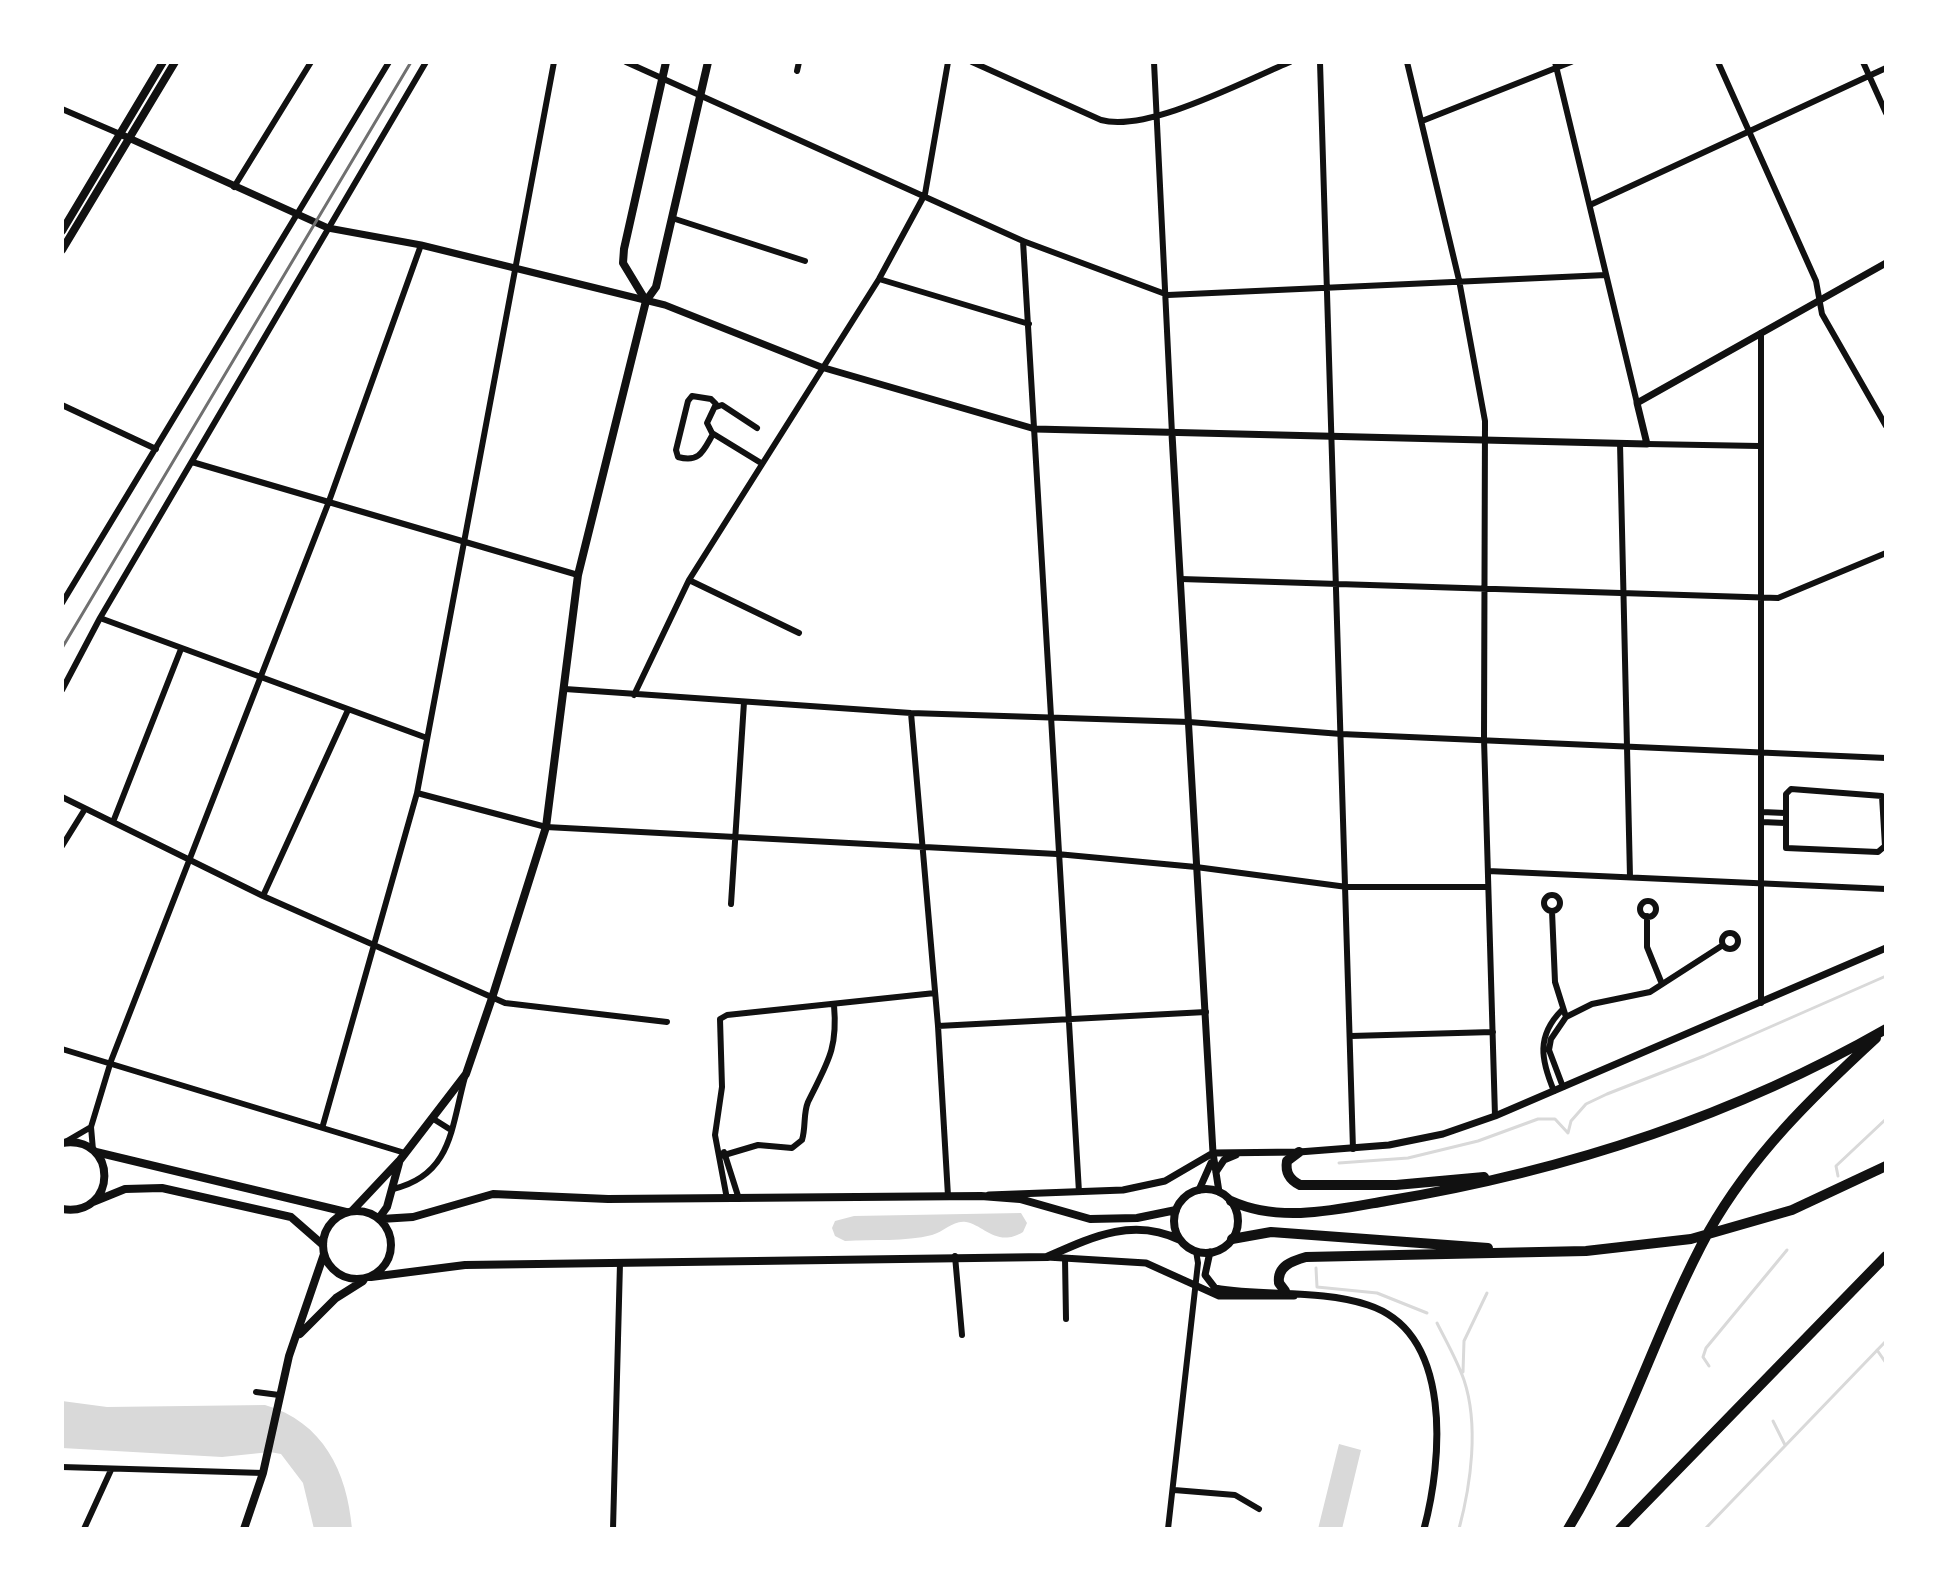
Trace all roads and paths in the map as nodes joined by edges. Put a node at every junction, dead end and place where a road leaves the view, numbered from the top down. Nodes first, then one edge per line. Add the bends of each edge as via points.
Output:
1 (163, 62) edge
2 (175, 62) edge
3 (311, 62) edge
4 (389, 62) edge
5 (426, 62) edge
6 (554, 62) edge
7 (626, 62) edge
8 (666, 62) edge
9 (708, 62) edge
10 (799, 62) edge
11 (948, 62) edge
12 (972, 62) edge
13 (1154, 62) edge
14 (1290, 62) edge
15 (1320, 62) edge
16 (1407, 62) edge
17 (1571, 62) edge
18 (1718, 62) edge
19 (1863, 62) edge
20 (1556, 64) edge
21 (1886, 68) edge
22 (797, 71) dead end
23 (1869, 76) junction
24 (662, 79) junction
25 (700, 94) junction
26 (62, 109) edge
27 (1886, 113) edge
28 (1157, 116) junction
29 (1422, 121) junction
30 (1749, 133) junction
31 (124, 136) junction
32 (234, 187) junction
33 (925, 194) junction
34 (1590, 205) junction
35 (294, 215) junction
36 (672, 218) junction
37 (328, 228) junction
38 (62, 231) edge
39 (1023, 241) junction
40 (421, 245) junction
41 (62, 250) edge
42 (805, 261) dead end
43 (1886, 263) edge
44 (516, 267) junction
45 (1606, 275) junction
46 (879, 279) junction
47 (1459, 280) junction
48 (1328, 290) junction
49 (1168, 295) junction
50 (1820, 299) junction
51 (646, 301) junction
52 (1029, 324) junction
53 (1761, 333) junction
54 (821, 367) junction
55 (1637, 403) junction
56 (62, 405) edge
57 (716, 407) junction
58 (1886, 426) edge
59 (757, 428) dead end
60 (1035, 429) junction
61 (713, 434) junction
62 (1172, 434) junction
63 (1334, 435) junction
64 (1484, 439) junction
65 (1620, 443) junction
66 (1647, 444) junction
67 (1759, 446) junction
68 (156, 449) junction
69 (192, 462) junction
70 (761, 463) junction
71 (328, 504) junction
72 (462, 542) junction
73 (1886, 553) edge
74 (578, 575) junction
75 (1181, 579) junction
76 (689, 580) junction
77 (1337, 584) junction
78 (1484, 590) junction
79 (1624, 595) junction
80 (1760, 598) junction
81 (62, 603) edge
82 (100, 618) junction
83 (799, 633) dead end
84 (181, 649) junction
85 (259, 679) junction
86 (565, 689) junction
87 (62, 690) edge
88 (634, 695) junction
89 (744, 702) junction
90 (348, 710) junction
91 (911, 713) junction
92 (1048, 718) junction
93 (1189, 722) junction
94 (1341, 734) junction
95 (427, 738) junction
96 (1484, 739) junction
97 (1627, 745) junction
98 (1763, 750) junction
99 (1886, 758) edge
100 (417, 793) junction
101 (62, 797) edge
102 (85, 809) junction
103 (1762, 812) junction
104 (1785, 813) junction
105 (113, 822) junction
106 (1762, 822) junction
107 (1785, 823) junction
108 (546, 827) junction
109 (735, 836) junction
110 (920, 844) junction
111 (62, 846) edge
112 (1057, 854) junction
113 (190, 860) junction
114 (1196, 867) junction
115 (1488, 871) junction
116 (1630, 877) junction
117 (1762, 882) junction
118 (1347, 887) junction
119 (1488, 887) junction
120 (1886, 889) edge
121 (263, 896) junction
122 (731, 904) dead end
123 (1552, 911) dead end
124 (1647, 916) dead end
125 (1723, 945) dead end
126 (376, 946) junction
127 (1886, 948) edge
128 (1662, 984) junction
129 (935, 993) junction
130 (492, 998) junction
131 (1761, 1003) junction
132 (834, 1005) junction
133 (1206, 1012) junction
134 (1564, 1013) junction
135 (1069, 1019) junction
136 (667, 1022) dead end
137 (938, 1026) junction
138 (1884, 1030) edge
139 (1493, 1032) junction
140 (1351, 1036) junction
141 (62, 1049) edge
142 (111, 1061) junction
143 (466, 1074) junction
144 (1563, 1087) junction
145 (1554, 1091) junction
146 (1495, 1116) junction
147 (432, 1118) junction
148 (323, 1125) junction
149 (91, 1127) junction
150 (451, 1130) junction
151 (64, 1142) edge
152 (1353, 1149) junction
153 (95, 1151) junction
154 (1299, 1152) junction
155 (1213, 1153) junction
156 (1239, 1153) junction
157 (723, 1155) junction
158 (402, 1156) junction
159 (1886, 1166) edge
160 (1530, 1171) junction
161 (1215, 1174) junction
162 (393, 1189) junction
163 (1199, 1190) junction
164 (1079, 1192) junction
165 (1219, 1192) junction
166 (948, 1196) junction
167 (981, 1196) junction
168 (727, 1199) junction
169 (739, 1199) junction
170 (1231, 1201) junction
171 (91, 1204) junction
172 (63, 1209) edge
173 (1176, 1210) junction
174 (349, 1211) junction
175 (380, 1219) junction
176 (1232, 1239) junction
177 (1180, 1240) junction
178 (324, 1250) junction
179 (1196, 1251) junction
180 (1210, 1252) junction
181 (1534, 1252) junction
182 (955, 1256) junction
183 (1886, 1256) edge
184 (1047, 1257) junction
185 (1065, 1258) junction
186 (620, 1263) junction
187 (1205, 1275) junction
188 (368, 1278) junction
189 (1194, 1286) junction
190 (1285, 1291) junction
191 (1305, 1295) junction
192 (1066, 1319) dead end
193 (962, 1335) dead end
194 (295, 1340) junction
195 (256, 1392) dead end
196 (278, 1400) junction
197 (62, 1467) edge
198 (111, 1470) junction
199 (263, 1473) junction
200 (1174, 1490) junction
201 (1259, 1509) dead end
202 (84, 1529) edge
203 (244, 1529) edge
204 (613, 1529) edge
205 (1168, 1529) edge
206 (1424, 1529) edge
207 (1568, 1529) edge
208 (1620, 1529) edge

1 - 31 main road
2 - 31 main road
3 - 32 street
4 - 35 street
5 - 37 street
6 - 44 street
7 - 24 street
8 - 24 main road
9 - 25 main road
10 - 22 street
11 - 33 street
12 - 28 street via 1101,120 1123,123
13 - 28 street
14 - 28 street
15 - 48 street
16 - 29 street
17 - 20 street
18 - 30 street
19 - 23 street
20 - 29 street
20 - 34 street
21 - 23 street
23 - 27 street
23 - 30 street
24 - 25 street
24 - 51 main road via 624,249 623,263
25 - 33 street
25 - 36 main road
26 - 31 street
28 - 49 street
29 - 47 street
30 - 34 street
30 - 50 street
31 - 32 street
31 - 38 main road
31 - 41 main road
32 - 35 street
33 - 39 street
33 - 46 street
34 - 45 street
35 - 37 street
35 - 68 street
36 - 42 street
36 - 51 main road via 656,287
37 - 40 street
37 - 69 street
39 - 49 street
39 - 52 street
40 - 44 street
40 - 71 street
43 - 50 street
44 - 51 street
44 - 72 street
45 - 47 street
45 - 55 street
46 - 52 street
46 - 54 street
47 - 48 street
47 - 64 street
48 - 49 street
48 - 63 street
49 - 62 street
50 - 53 street
50 - 58 street via 1822,314
51 - 54 street
51 - 74 main road
52 - 60 street
53 - 55 street
53 - 67 street
54 - 60 street
54 - 70 street
55 - 66 street
56 - 68 street
57 - 59 street via 722,405
57 - 61 street via 707,423
57 - 61 street via 711,399 690,398 676,454 695,460
60 - 62 street
60 - 92 street
61 - 70 street
62 - 63 street
62 - 75 street
63 - 64 street
63 - 77 street
64 - 65 street
64 - 78 street
65 - 66 street
65 - 79 street
66 - 67 street
67 - 80 street
68 - 81 street
69 - 71 street
69 - 82 street
70 - 76 street
71 - 72 street
71 - 85 street
72 - 74 street
72 - 95 street
73 - 80 street via 1778,598
74 - 86 main road
75 - 77 street
75 - 93 street
76 - 83 street
76 - 88 street
77 - 78 street
77 - 94 street
78 - 79 street
78 - 96 street
79 - 80 street
79 - 97 street
80 - 98 street
82 - 84 street
82 - 87 street
84 - 85 street
84 - 105 street
85 - 90 street
85 - 113 street
86 - 88 street
86 - 108 main road
88 - 89 street
89 - 91 street
89 - 109 street
90 - 95 street
90 - 121 street
91 - 92 street
91 - 110 street
92 - 93 street
92 - 112 street
93 - 94 street
93 - 114 street
94 - 96 street
94 - 118 street
95 - 100 street
96 - 97 street
96 - 115 street
97 - 98 street
97 - 116 street
98 - 99 street
98 - 103 street
100 - 108 street
100 - 126 street
101 - 102 street
102 - 105 street
102 - 111 street
103 - 104 street
103 - 106 street
104 - 107 street
104 - 107 street via 1791,789 1874,793 1885,802 1885,846 1878,852 1786,848
105 - 113 street
106 - 107 street
106 - 117 street
108 - 109 street
108 - 130 main road
109 - 110 street
109 - 122 street
110 - 112 street
110 - 129 street
112 - 114 street
112 - 135 street
113 - 121 street
113 - 142 street
114 - 118 street
114 - 133 street
115 - 116 street
115 - 119 street
116 - 117 street
117 - 120 street
117 - 131 street
118 - 119 street
118 - 140 street
119 - 139 street
121 - 126 street
123 - 134 street via 1553,972
124 - 128 street via 1647,947
125 - 128 street
126 - 130 street
126 - 148 street
127 - 131 street
128 - 134 street via 1639,996
129 - 132 street
129 - 137 street
130 - 136 street
130 - 143 main road
131 - 144 street
132 - 157 street via 833,1055 807,1104 802,1140 792,1148 758,1145
132 - 157 street via 720,1019 722,1087 715,1122
133 - 135 street
133 - 155 street
134 - 144 street via 1549,1050
134 - 145 street via 1546,1029 1542,1049
135 - 137 street
135 - 164 street
137 - 166 street
138 - 160 highway via 1679,1125
138 - 207 highway via 1793,1116 1726,1204 1697,1254 1602,1470
139 - 140 street
139 - 146 street
140 - 152 street
141 - 142 street
142 - 148 street
142 - 149 street
143 - 147 main road
143 - 150 street
144 - 145 street
145 - 146 street
146 - 152 street via 1421,1139
147 - 150 street
147 - 158 main road
148 - 158 street
149 - 151 street
149 - 153 street
150 - 162 street via 432,1171
151 - 153 main road
152 - 154 street
153 - 171 main road via 105,1177
153 - 174 main road
154 - 156 street
154 - 160 highway via 1287,1161 1289,1176 1300,1185 1328,1188
155 - 156 street
155 - 161 street
155 - 163 street
155 - 164 street via 1165,1181
156 - 161 street via 1220,1164
157 - 168 street
157 - 169 street
158 - 162 main road
158 - 174 main road
159 - 181 highway via 1792,1210 1734,1229 1638,1247
160 - 170 highway via 1327,1211 1262,1213
161 - 165 street
162 - 175 main road
163 - 165 main road
163 - 173 main road via 1184,1197
164 - 167 street
165 - 170 main road
166 - 167 main road
166 - 169 main road
167 - 173 main road via 1020,1199 1090,1219
168 - 169 main road
168 - 175 main road via 493,1194 413,1217
170 - 176 main road via 1237,1216
171 - 172 main road
171 - 178 main road via 136,1187 162,1188 291,1217
173 - 177 main road via 1174,1226
174 - 175 main road
174 - 178 main road via 330,1224
175 - 188 main road via 390,1235 391,1251 384,1266
176 - 180 main road
176 - 181 highway via 1271,1232
177 - 179 main road
177 - 184 main road via 1164,1232 1122,1229
178 - 188 main road via 340,1274
178 - 194 main road
179 - 180 main road
179 - 189 street
180 - 187 street
181 - 190 highway via 1306,1257 1281,1271 1279,1283
182 - 184 main road
182 - 186 main road
182 - 193 street
183 - 208 highway
184 - 185 street
185 - 189 street via 1146,1263
185 - 192 street
186 - 188 main road via 465,1265
186 - 204 street
187 - 189 street
187 - 190 street via 1215,1288
188 - 194 main road via 320,1311
189 - 191 street via 1227,1297
189 - 200 street
190 - 191 street
191 - 206 street via 1369,1305 1395,1322 1418,1348 1429,1370 1437,1413 1433,1490
194 - 196 main road
195 - 196 street
196 - 199 main road
197 - 198 street
198 - 199 street
198 - 202 street
199 - 203 main road
200 - 201 street via 1235,1495
200 - 205 street

